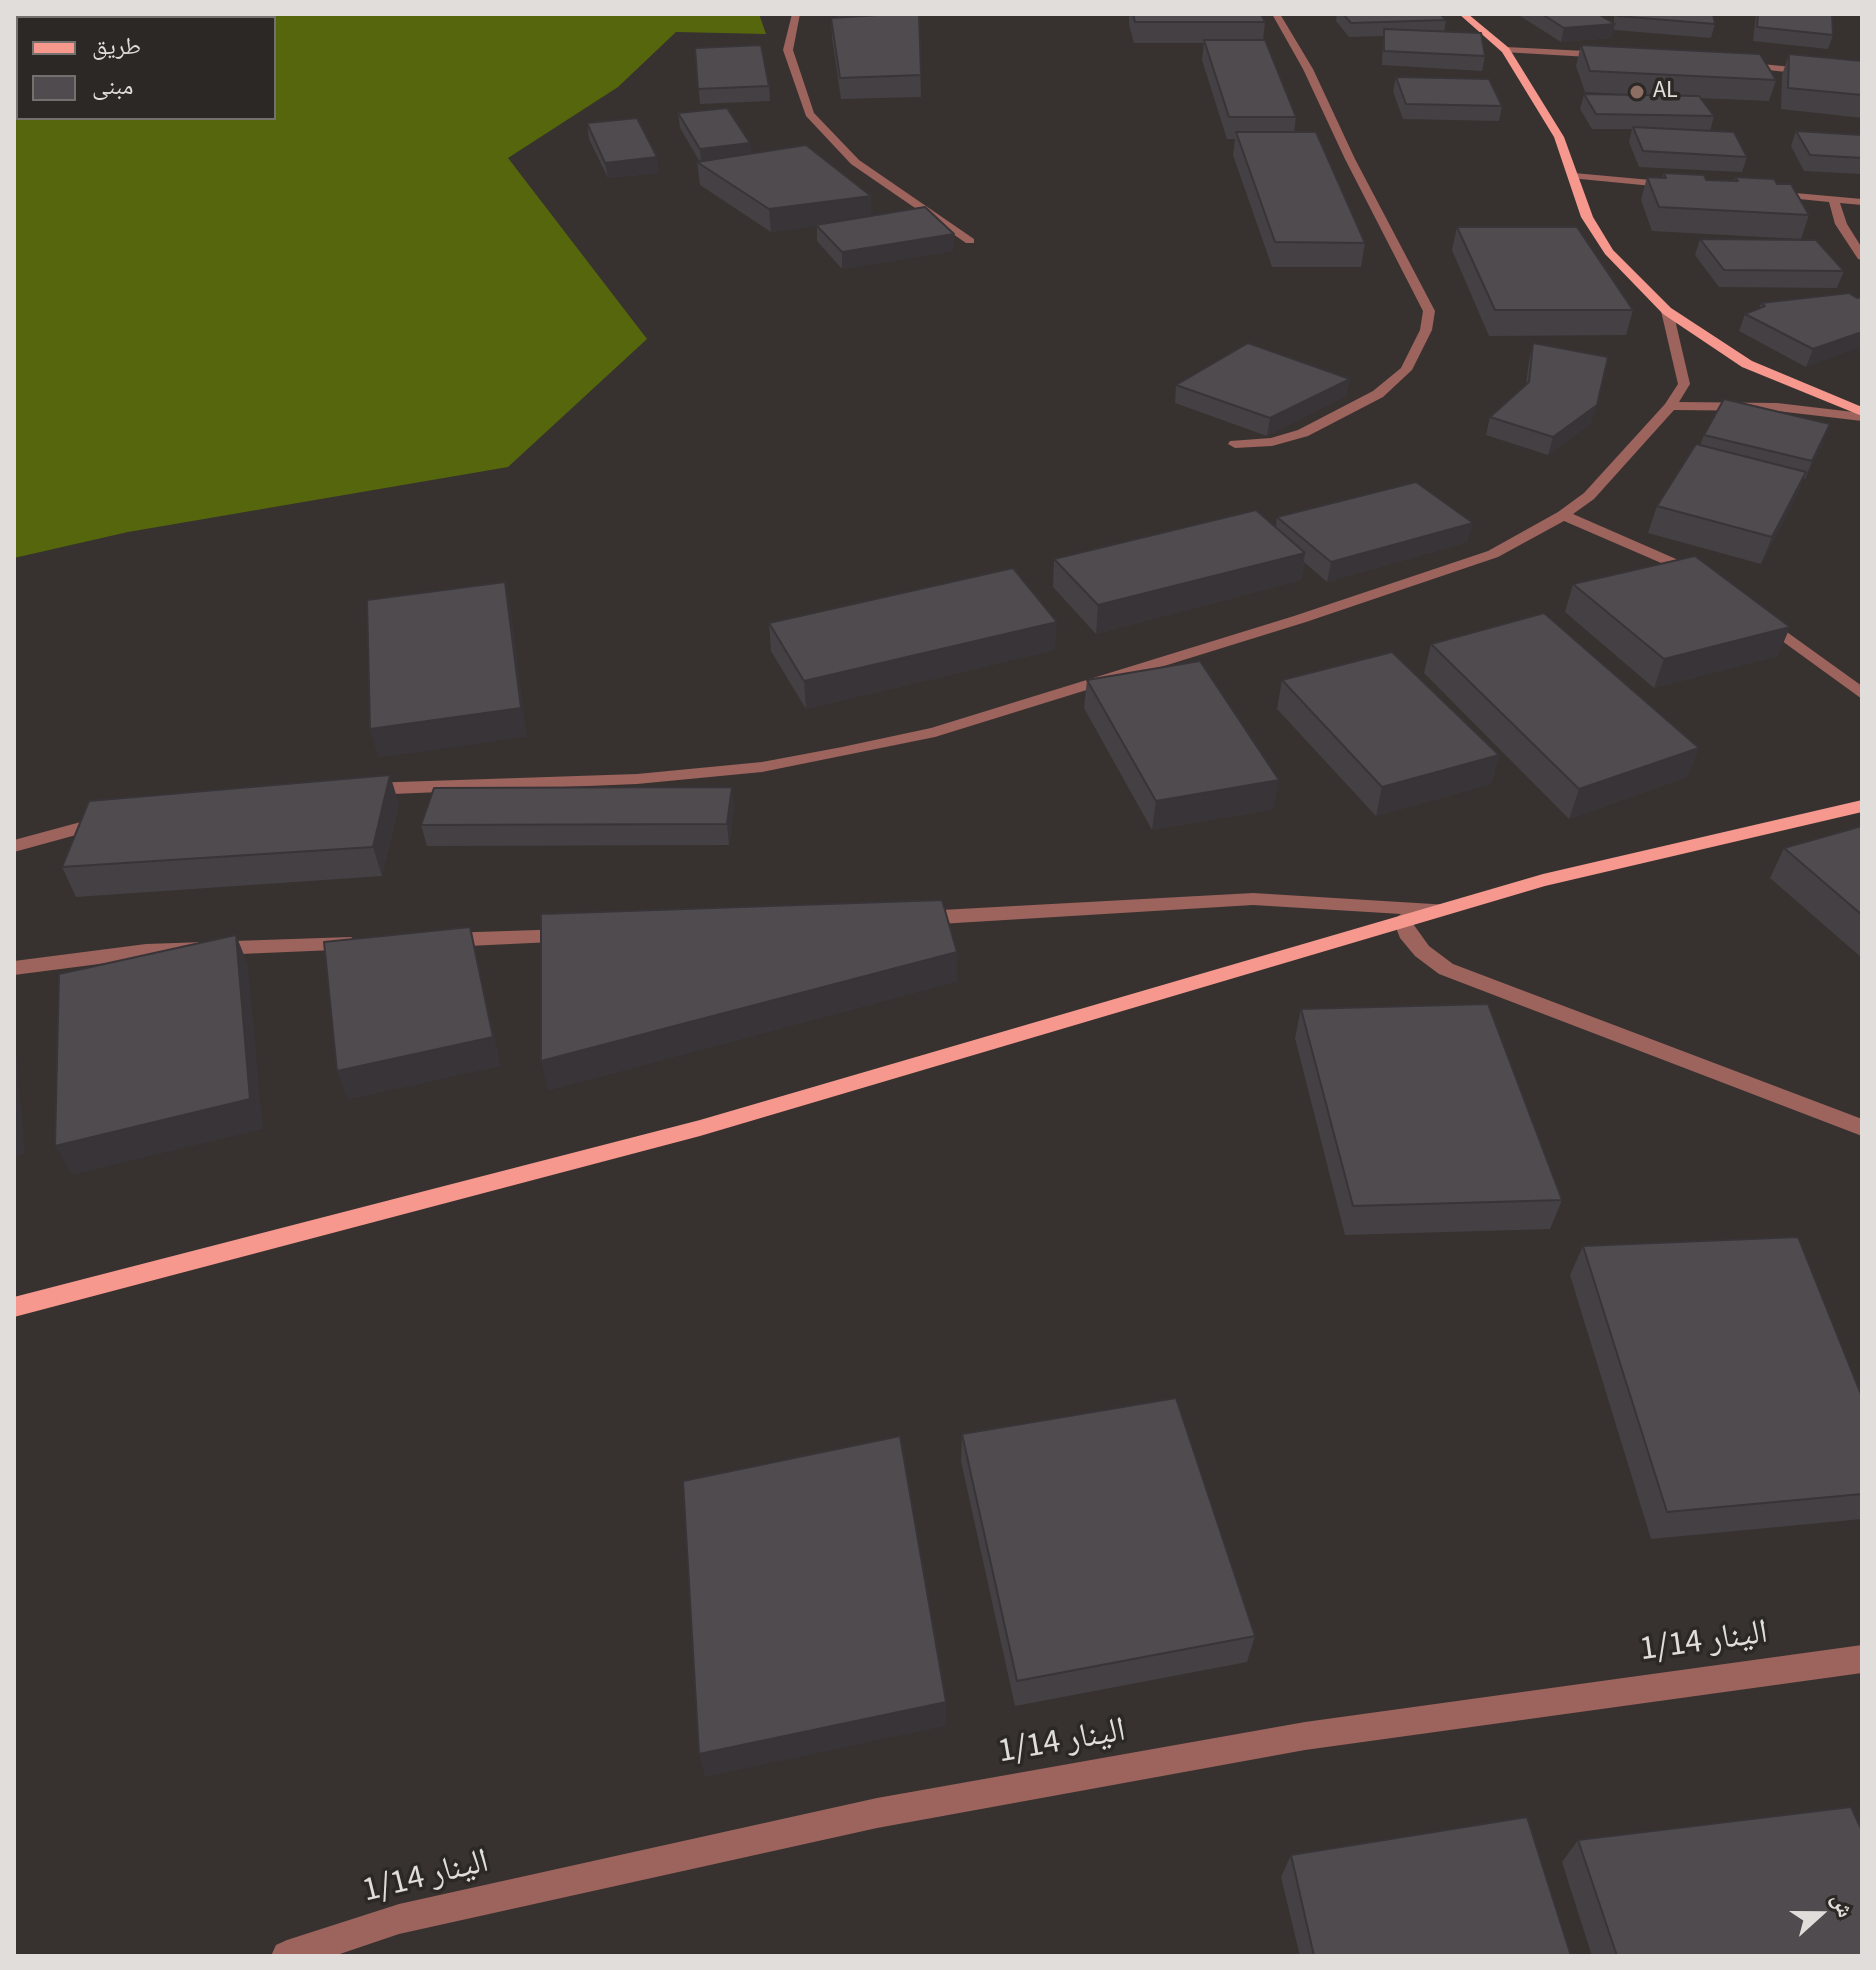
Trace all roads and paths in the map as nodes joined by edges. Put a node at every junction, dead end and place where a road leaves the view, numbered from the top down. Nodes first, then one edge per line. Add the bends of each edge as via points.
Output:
1 (796, 14) edge
2 (1276, 14) edge
3 (1463, 14) edge
4 (1506, 50) junction
5 (1610, 56) edge
6 (1729, 63) edge
7 (1862, 77) edge
8 (1574, 176) junction
9 (1681, 186) edge
10 (1757, 193) edge
11 (1833, 199) junction
12 (1862, 202) edge
13 (970, 241) dead end
14 (1862, 257) edge
15 (1667, 311) junction
16 (1670, 406) junction
17 (1862, 414) edge
18 (1235, 444) dead end
19 (1563, 515) junction
20 (1705, 577) edge
21 (1753, 613) edge
22 (1862, 694) edge
23 (354, 790) edge
24 (1862, 806) edge
25 (119, 818) edge
26 (14, 846) edge
27 (1442, 910) junction
28 (909, 919) edge
29 (1403, 920) junction
30 (583, 935) edge
31 (427, 941) edge
32 (365, 943) edge
33 (14, 968) edge
34 (1862, 1128) edge
35 (14, 1307) edge
36 (1862, 1659) edge
37 (287, 1956) edge

1 - 13 street via 788,50 809,114 855,162
2 - 18 street via 1429,311 1426,330 1406,370 1378,394 1303,433
3 - 4 main road
4 - 5 street
4 - 8 main road via 1559,137
6 - 7 street
8 - 9 street
8 - 15 main road via 1587,217 1609,252
10 - 11 street
11 - 12 street
11 - 14 street via 1841,224
15 - 16 street via 1684,384
15 - 17 main road via 1747,364
16 - 17 street
16 - 19 street via 1589,496
19 - 20 street
19 - 23 street via 1493,554 1395,589 935,732 762,767 637,779
21 - 22 street
24 - 27 main road via 1543,880
25 - 26 street
27 - 28 street via 1253,899
27 - 29 main road
29 - 34 street via 1422,951 1446,969
29 - 35 main road via 700,1128
30 - 31 street
32 - 33 street via 146,951
36 - 37 street, الينار 1/14 via 1305,1736 877,1813 399,1919

